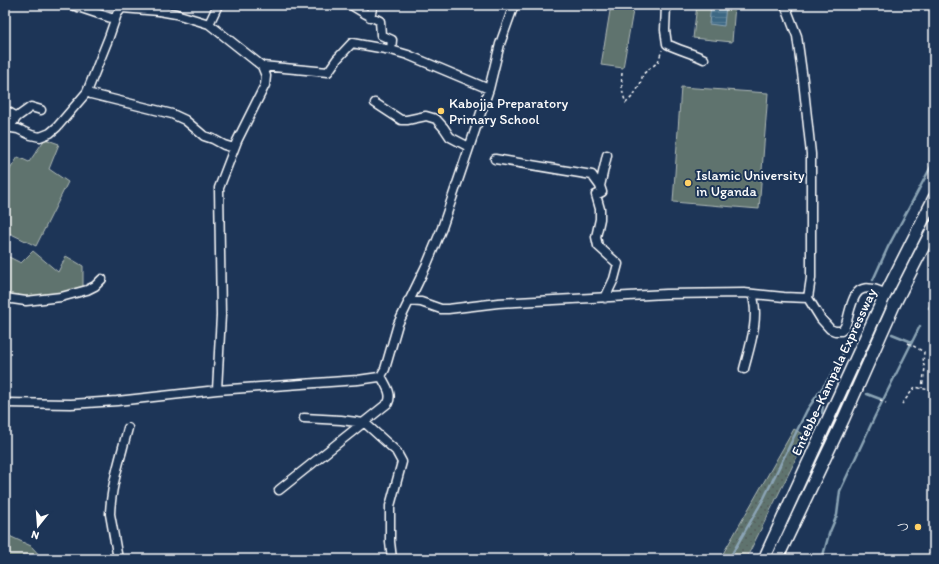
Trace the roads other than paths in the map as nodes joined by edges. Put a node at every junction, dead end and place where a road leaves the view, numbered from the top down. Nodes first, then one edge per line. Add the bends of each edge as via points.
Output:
1 (72, 5) edge
2 (218, 5) edge
3 (352, 5) edge
4 (373, 5) edge
5 (514, 5) edge
6 (666, 5) edge
7 (786, 5) edge
8 (370, 17) junction
9 (114, 19) junction
10 (209, 24) junction
11 (391, 50) junction
12 (704, 59) dead end
13 (262, 66) junction
14 (489, 89) junction
15 (87, 92) junction
16 (375, 103) dead end
17 (5, 110) edge
18 (41, 110) dead end
19 (17, 116) junction
20 (7, 127) edge
21 (469, 147) junction
22 (234, 148) junction
23 (606, 156) dead end
24 (495, 159) dead end
25 (602, 174) junction
26 (592, 175) junction
27 (600, 186) junction
28 (934, 198) edge
29 (934, 226) edge
30 (102, 280) dead end
31 (752, 294) junction
32 (886, 294) junction
33 (5, 298) edge
34 (605, 298) junction
35 (808, 298) junction
36 (408, 301) junction
37 (744, 369) dead end
38 (381, 376) junction
39 (217, 390) junction
40 (5, 404) edge
41 (304, 418) dead end
42 (365, 423) junction
43 (128, 428) dead end
44 (279, 490) dead end
45 (118, 559) edge
46 (392, 559) edge
47 (764, 559) edge
48 (777, 559) edge

1 - 9 street
2 - 10 street
3 - 8 street
4 - 8 street
5 - 14 street via 500,44
6 - 12 street via 664,30 667,44
7 - 35 street via 797,36 811,154 811,278
8 - 11 street via 380,21 381,35 392,40
9 - 10 street via 119,9 127,8 176,14
9 - 15 street
10 - 13 street
11 - 13 street via 352,43 328,72
11 - 14 street
13 - 22 street via 266,76 265,85
14 - 21 street
15 - 20 street via 50,133 35,136
15 - 22 street via 172,114 185,120 204,136
16 - 21 street via 400,120 426,116 436,119 450,137
17 - 19 street
18 - 19 street via 31,108
19 - 20 street
21 - 36 street via 442,228
22 - 39 street via 219,188 221,314
23 - 25 street
24 - 26 street
25 - 26 street
25 - 27 street
26 - 27 street
27 - 34 street via 602,192 596,195 600,209 596,237 598,246 618,264
28 - 32 highway, Entebbe–Kampala Expressway
29 - 48 highway, Entebbe–Kampala Expressway via 897,299
30 - 33 street via 87,290 61,297 26,301
31 - 34 street via 666,294
31 - 35 street
31 - 37 street via 753,328
32 - 35 street via 872,288 864,288 858,292 841,331 830,329
32 - 47 highway, Entebbe–Kampala Expressway
34 - 36 street via 448,309
36 - 38 street
38 - 39 street
38 - 42 street via 390,399 384,408
39 - 40 street via 109,402
41 - 42 street
42 - 44 street
42 - 46 street via 396,451 402,462 390,506
43 - 45 street via 110,507

